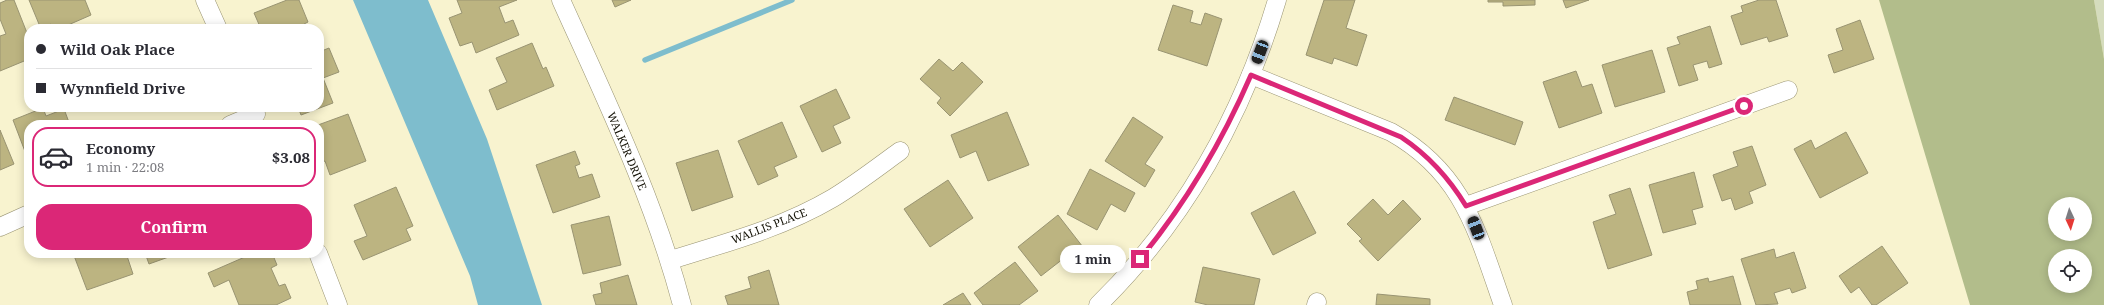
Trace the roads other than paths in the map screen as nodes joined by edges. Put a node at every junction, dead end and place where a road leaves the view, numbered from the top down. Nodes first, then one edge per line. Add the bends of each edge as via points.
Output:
1 (205, 0) edge
2 (561, 0) edge
3 (1276, 0) edge
4 (216, 24) edge
5 (1251, 75) junction
6 (1788, 90) dead end
7 (256, 115) edge
8 (243, 120) edge
9 (900, 151) dead end
10 (1466, 206) junction
11 (24, 216) edge
12 (0, 227) edge
13 (320, 258) edge
14 (670, 260) junction
15 (338, 305) edge
16 (682, 305) edge
17 (1098, 305) edge
18 (1503, 305) edge

1 - 4 street
2 - 14 street, WALKER DRIVE via 631,159
3 - 5 street
5 - 10 street via 1401,137 1436,166
5 - 17 street via 1232,120 1185,200 1134,267
6 - 10 street
7 - 8 street
9 - 14 street, WALLIS PLACE via 852,186 810,210 760,232
10 - 18 street
11 - 12 street
13 - 15 street
14 - 16 street, WALKER DRIVE

